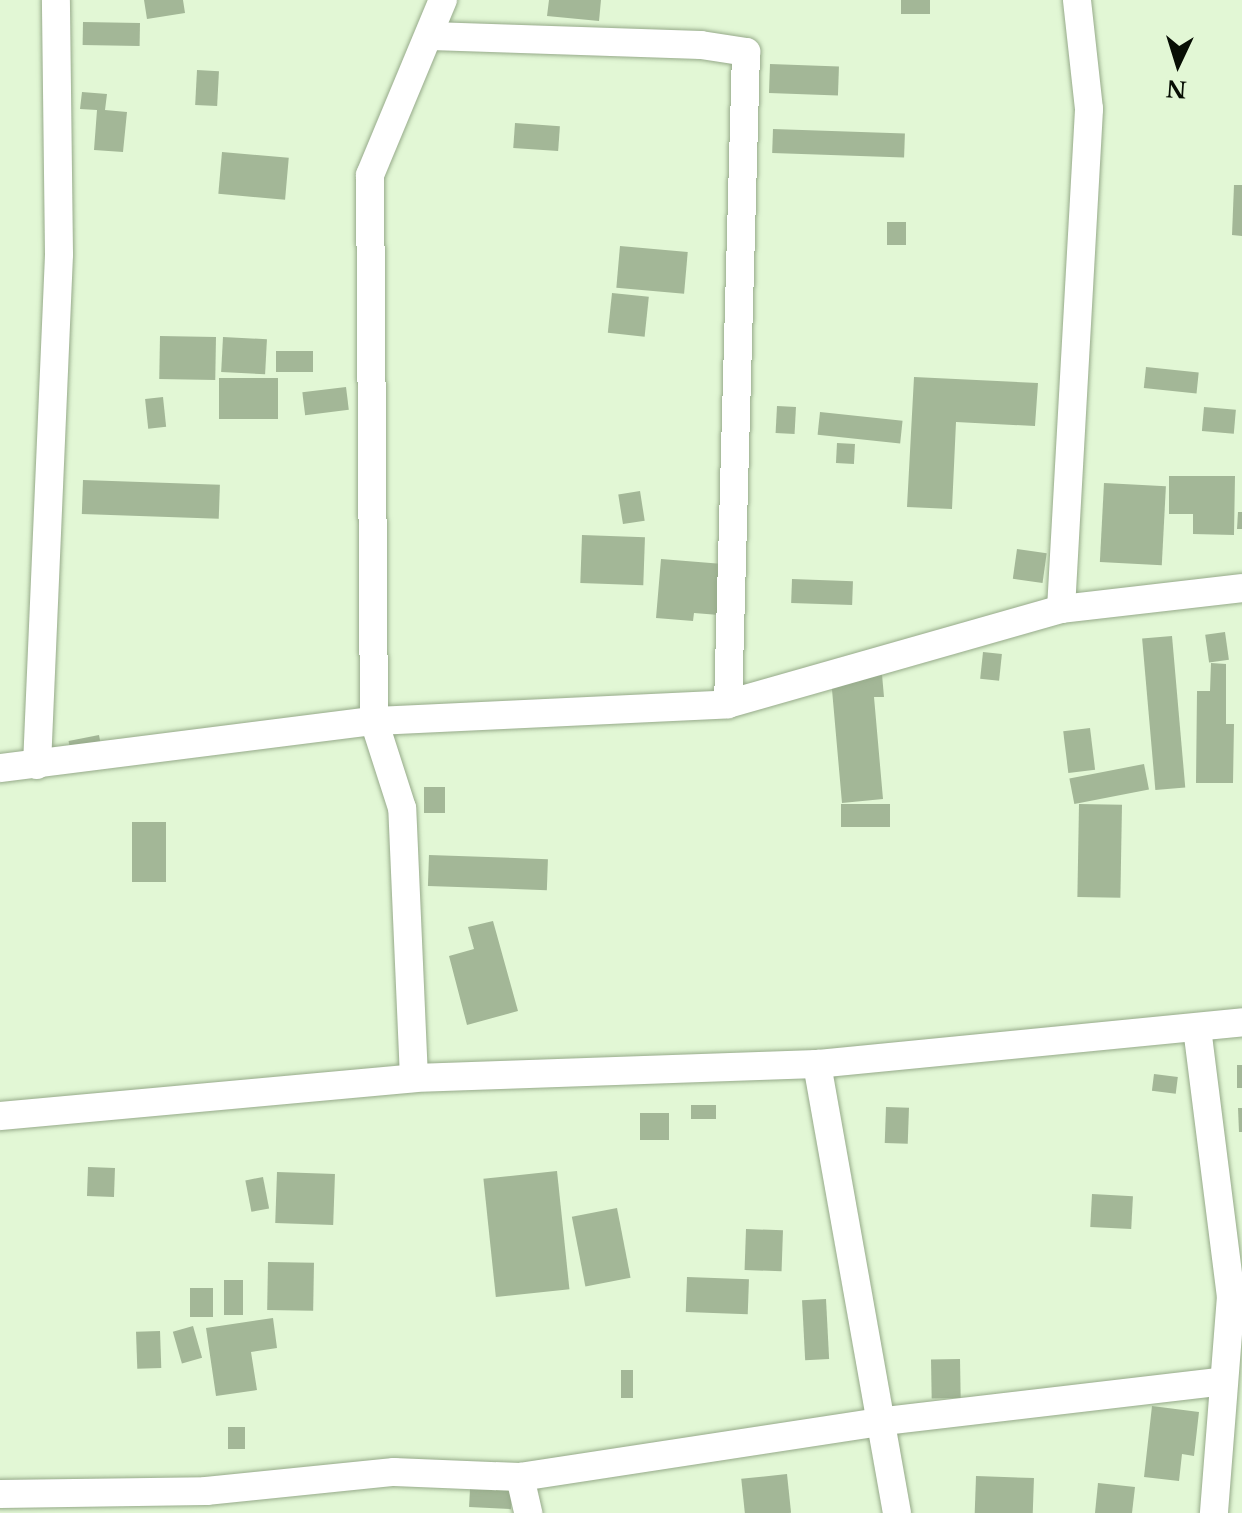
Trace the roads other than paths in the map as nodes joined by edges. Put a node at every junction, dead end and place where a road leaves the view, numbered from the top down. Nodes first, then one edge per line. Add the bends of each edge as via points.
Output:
1 (56, 0) edge
2 (443, 0) edge
3 (1077, 0) edge
4 (431, 36) junction
5 (1242, 588) edge
6 (1061, 609) junction
7 (728, 704) junction
8 (374, 721) junction
9 (37, 765) junction
10 (0, 768) edge
11 (1242, 1022) edge
12 (1197, 1028) junction
13 (817, 1064) junction
14 (414, 1078) junction
15 (0, 1116) edge
16 (1236, 1295) edge
17 (1224, 1381) junction
18 (885, 1421) junction
19 (520, 1477) junction
20 (0, 1494) edge
21 (528, 1513) edge
22 (897, 1513) edge
23 (1214, 1513) edge

1 - 9 street via 59,254
2 - 4 street
3 - 6 street via 1089,109
4 - 7 street via 701,45 746,52
4 - 8 street via 370,175
5 - 6 street
6 - 7 street
7 - 8 street
8 - 9 street
8 - 14 street via 402,808
9 - 10 street
11 - 12 street
12 - 13 street
12 - 16 street
13 - 14 street
13 - 18 street
14 - 15 street
16 - 17 street
17 - 18 street
17 - 23 street
18 - 19 street
18 - 22 street
19 - 20 street via 394,1472 206,1491
19 - 21 street

